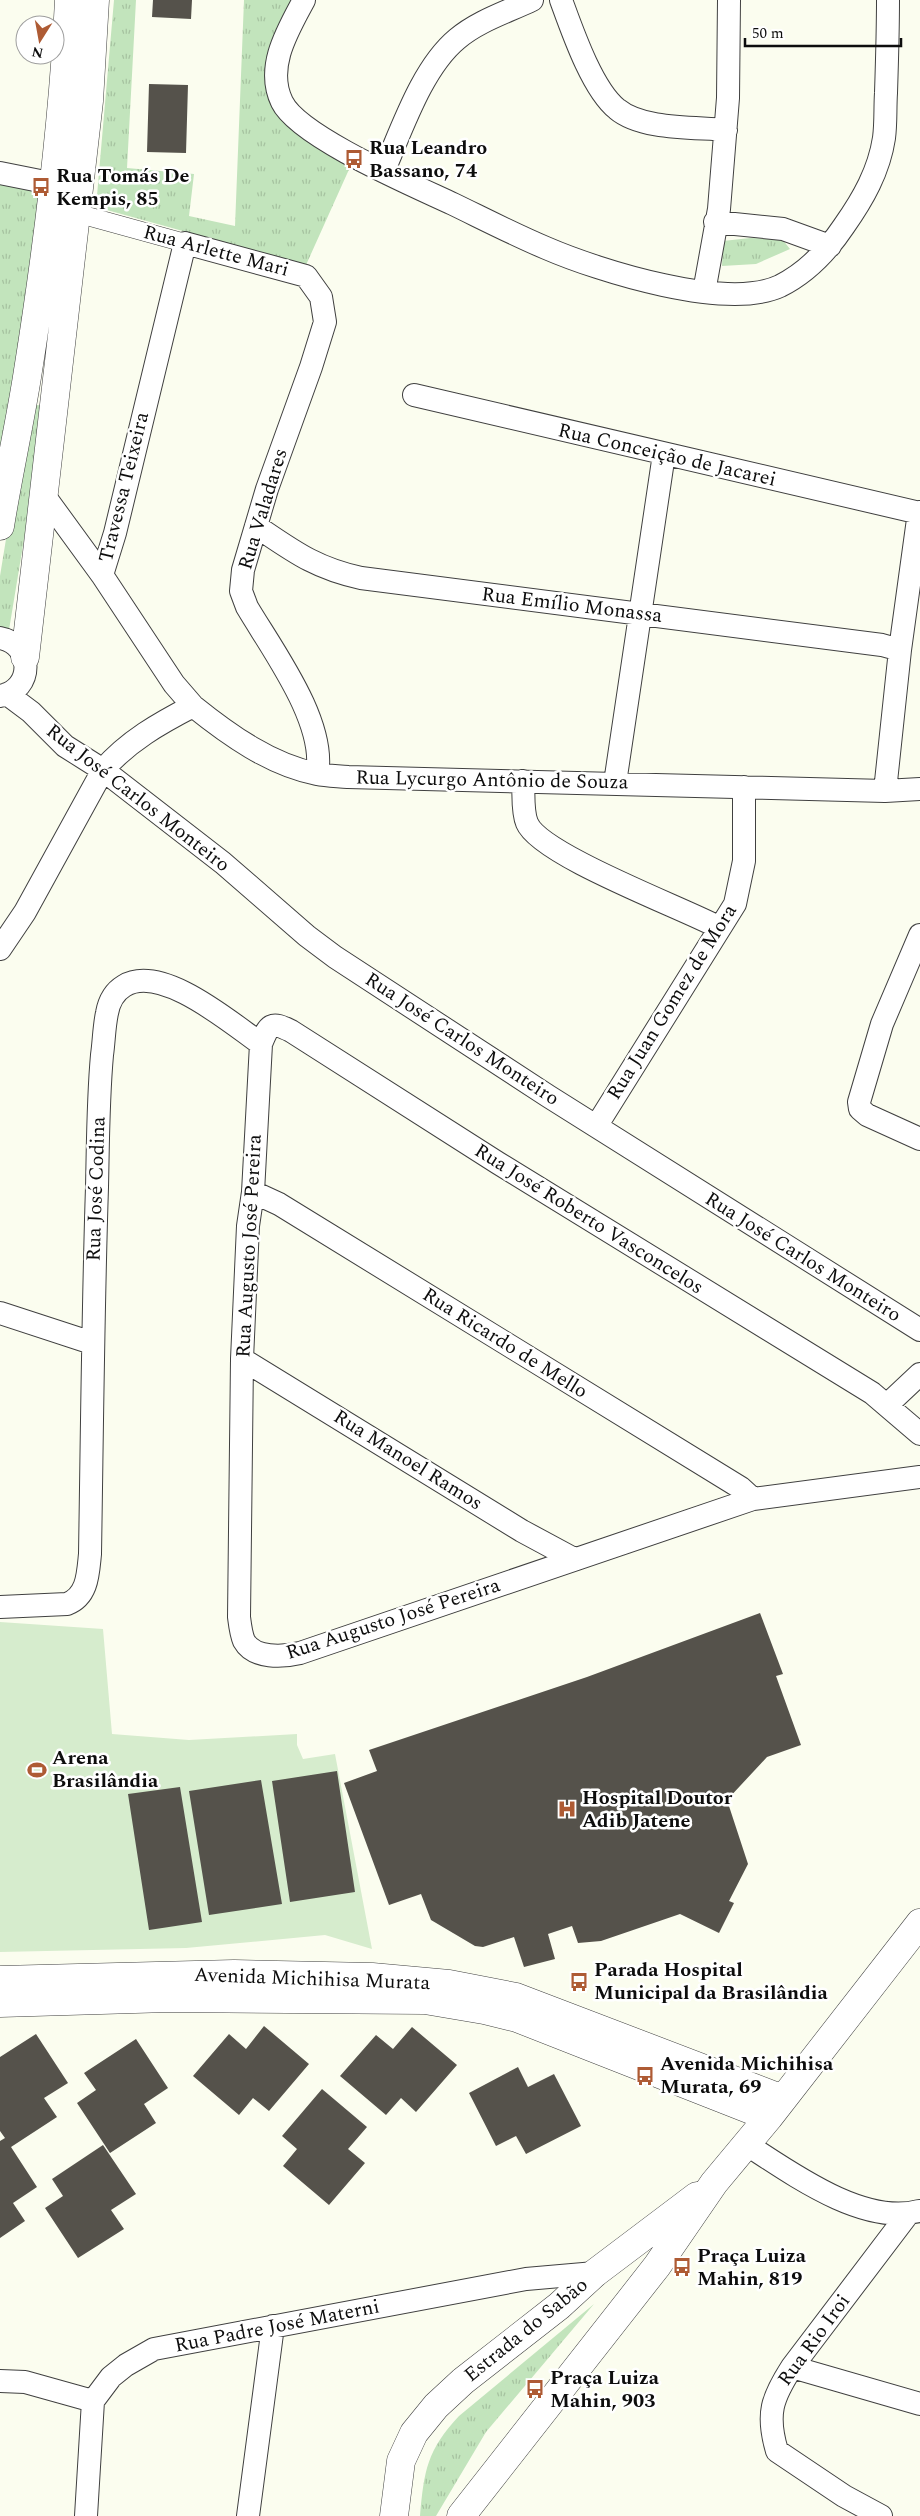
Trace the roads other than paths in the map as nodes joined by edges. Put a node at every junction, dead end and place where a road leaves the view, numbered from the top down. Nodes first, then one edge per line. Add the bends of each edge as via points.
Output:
1 (84, 0) edge
2 (304, 0) edge
3 (532, 0) edge
4 (561, 0) edge
5 (729, 0) edge
6 (888, 0) edge
7 (726, 130) junction
8 (384, 170) junction
9 (0, 173) edge
10 (69, 195) junction
11 (715, 222) junction
12 (185, 243) junction
13 (830, 246) junction
14 (704, 292) junction
15 (325, 322) joint
16 (414, 395) dead end
17 (664, 454) junction
18 (43, 494) junction
19 (920, 512) edge
20 (1, 517) edge
21 (256, 526) junction
22 (102, 575) junction
23 (640, 613) junction
24 (0, 638) edge
25 (900, 650) junction
26 (24, 668) junction
27 (3, 695) edge
28 (193, 706) junction
29 (31, 712) junction
30 (103, 770) junction
31 (317, 774) junction
32 (523, 781) junction
33 (615, 783) junction
34 (744, 787) junction
35 (920, 789) edge
36 (885, 791) junction
37 (720, 928) junction
38 (920, 935) edge
39 (0, 949) edge
40 (261, 1044) junction
41 (597, 1125) junction
42 (920, 1139) edge
43 (253, 1192) junction
44 (0, 1313) edge
45 (920, 1330) edge
46 (92, 1343) junction
47 (242, 1359) junction
48 (920, 1374) edge
49 (887, 1405) junction
50 (920, 1434) edge
51 (920, 1477) edge
52 (753, 1499) junction
53 (574, 1559) junction
54 (0, 1607) edge
55 (920, 1923) edge
56 (0, 1980) edge
57 (0, 2003) edge
58 (710, 2093) junction
59 (776, 2108) junction
60 (741, 2151) junction
61 (714, 2183) junction
62 (914, 2212) edge
63 (597, 2271) junction
64 (621, 2312) junction
65 (273, 2326) junction
66 (792, 2367) junction
67 (0, 2381) edge
68 (93, 2401) junction
69 (920, 2404) edge
70 (86, 2516) edge
71 (248, 2516) edge
72 (394, 2516) edge
73 (461, 2516) edge
74 (881, 2516) edge

1 - 10 street via 88,101
2 - 8 street via 284,39 276,70 281,100 287,110 321,138
3 - 8 street via 482,22 456,40 434,66
4 - 7 street via 582,56 617,109 659,125
5 - 7 street
6 - 13 street via 884,137 879,161 860,203
7 - 11 street
8 - 14 street via 548,249 613,271
9 - 10 street
10 - 12 street, Rua Arlette Mari
10 - 18 street
10 - 20 street via 27,377
11 - 13 street via 783,229
11 - 14 street
12 - 15 street, Rua Arlette Mari via 306,276 321,297
12 - 22 street, Travessa Teixeira
13 - 14 street via 802,272 779,286 754,294
15 - 21 street, Rua Valadares
16 - 17 street, Rua Conceição de Jacarei
17 - 19 street, Rua Conceição de Jacarei
17 - 23 street
18 - 22 street
18 - 26 street
19 - 25 street
21 - 23 street, Rua Emílio Monassa via 294,553 340,573
21 - 31 street, Rua Valadares via 243,570 241,591 247,607 306,708 320,756
22 - 28 street, Travessa Teixeira via 174,684
23 - 25 street, Rua Emílio Monassa
23 - 33 street
24 - 26 street via 16,645
25 - 36 street
26 - 27 street via 20,686
26 - 29 street, Rua José Carlos Monteiro
27 - 29 street, Rua José Carlos Monteiro
28 - 30 street via 137,738
28 - 31 street, Rua Lycurgo Antônio de Souza via 241,742
29 - 30 street, Rua José Carlos Monteiro via 65,746
30 - 39 street via 25,912
30 - 41 street, Rua José Carlos Monteiro via 223,863 335,957
31 - 32 street, Rua Lycurgo Antônio de Souza
32 - 33 street, Rua Lycurgo Antônio de Souza
32 - 37 street via 527,823 535,835 581,863
33 - 34 street, Rua Lycurgo Antônio de Souza
34 - 36 street, Rua Lycurgo Antônio de Souza
34 - 37 street, Rua Juan Gomez de Mora via 744,861 740,888 735,904
35 - 36 street, Rua Lycurgo Antônio de Souza
37 - 41 street, Rua Juan Gomez de Mora
38 - 42 street via 882,1024 859,1102 860,1109 867,1115
40 - 43 street, Rua Augusto José Pereira
40 - 46 street, Rua José Codina via 198,1001 164,984 134,981 123,986 110,1003 100,1083
40 - 49 street, Rua José Roberto Vasconcelos via 269,1026 280,1026 291,1032
41 - 45 street, Rua José Carlos Monteiro
43 - 47 street, Rua Augusto José Pereira via 248,1226
43 - 52 street, Rua Ricardo de Mello via 279,1204 741,1488
44 - 46 street
46 - 54 street, Rua José Codina via 90,1554 86,1584 75,1601 67,1604
47 - 53 street, Rua Manoel Ramos via 522,1531
47 - 53 street, Rua Augusto José Pereira via 239,1617 245,1642 254,1650 274,1656 292,1655
48 - 49 street
49 - 50 street, Rua José Roberto Vasconcelos
51 - 52 street, Rua Augusto José Pereira
52 - 53 street, Rua Augusto José Pereira
55 - 59 street, Estrada do Sabão
56 - 59 street, Avenida Michihisa Murata via 234,1974 372,1977 449,1984 516,1997
57 - 58 street, Avenida Michihisa Murata via 168,1998 425,2000 517,2018
58 - 59 street, Avenida Michihisa Murata
58 - 60 street via 729,2110
59 - 60 street, Estrada do Sabão
60 - 61 street, Estrada do Sabão
60 - 62 street via 816,2190 878,2210
61 - 63 street, Estrada do Sabão
61 - 64 street, Estrada do Sabão
62 - 66 street, Rua Rio Iroi
63 - 64 street via 614,2270 628,2283
63 - 65 street, Rua Padre José Materni via 526,2279
63 - 72 street, Estrada do Sabão via 559,2306 459,2384 430,2413 414,2433 401,2462
64 - 73 street, Estrada do Sabão
65 - 68 street, Rua Padre José Materni via 154,2349 111,2377
65 - 71 street
66 - 69 street
66 - 74 street, Rua Rio Iroi via 777,2390 771,2410 771,2428 777,2451 844,2496
67 - 68 street via 24,2382
68 - 70 street

